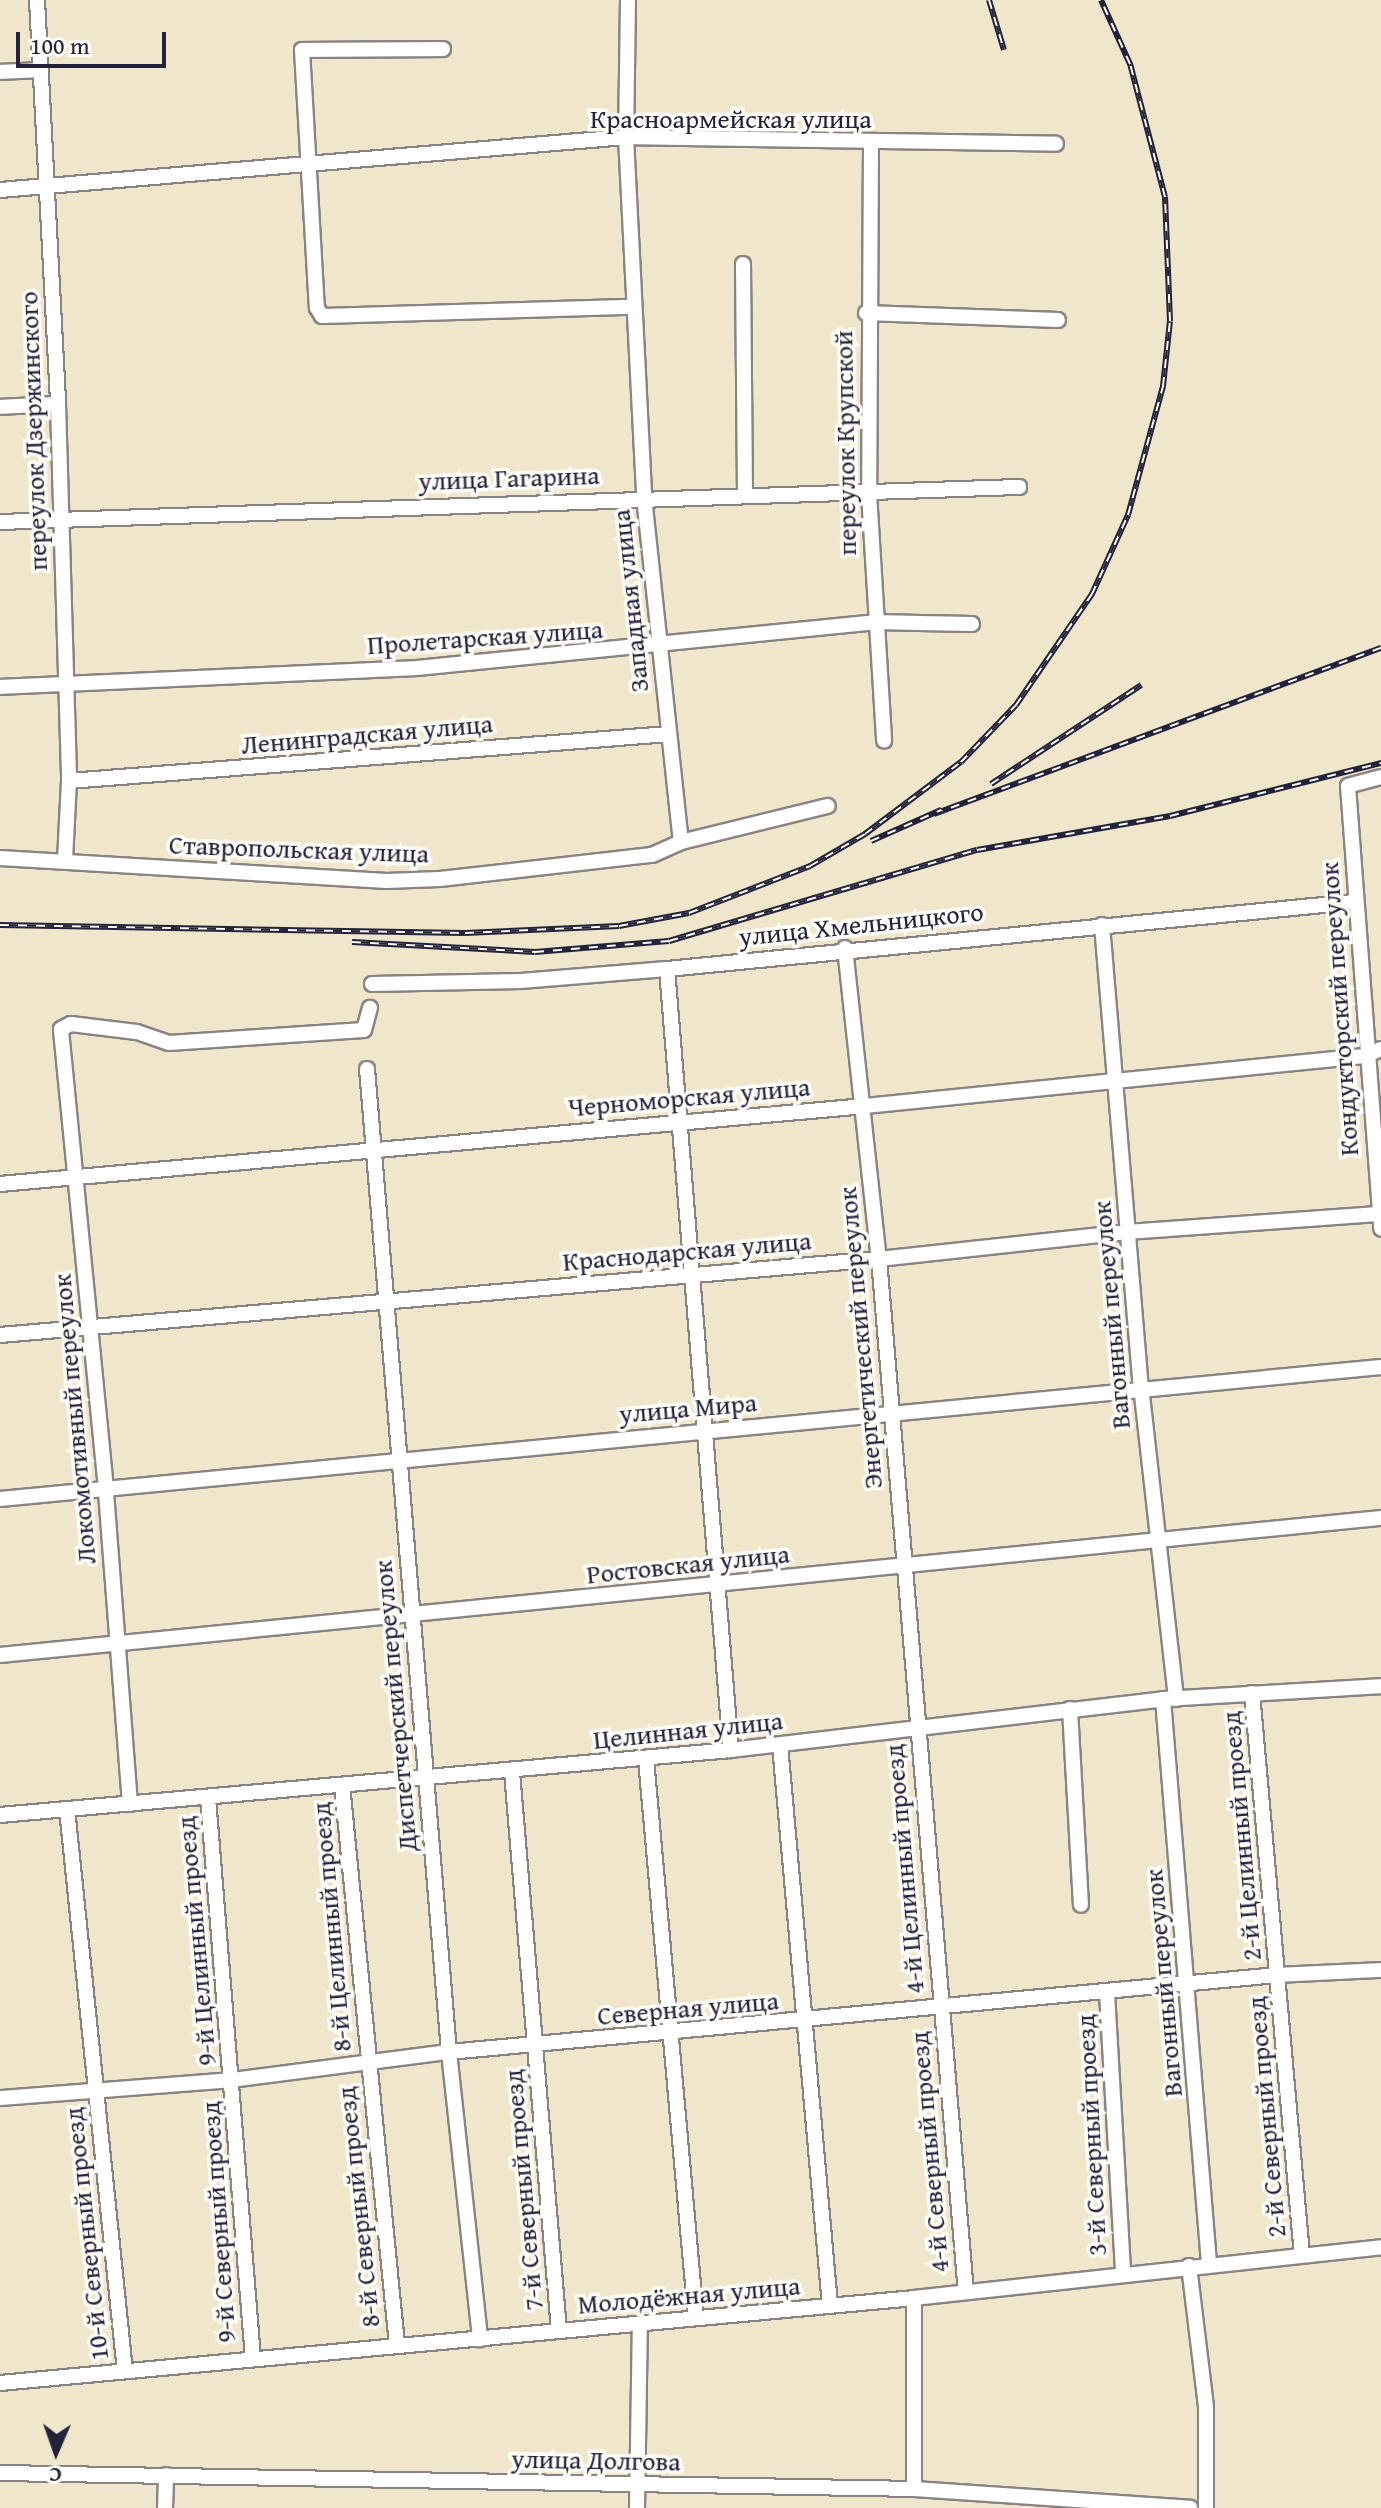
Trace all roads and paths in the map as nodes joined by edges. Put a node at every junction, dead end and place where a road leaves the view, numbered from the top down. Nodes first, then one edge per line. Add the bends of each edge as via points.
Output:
1 (37, 0) edge
2 (628, 0) edge
3 (443, 49) dead end
4 (41, 70) junction
5 (0, 72) edge
6 (626, 137) junction
7 (871, 144) junction
8 (1056, 144) dead end
9 (310, 165) junction
10 (46, 185) junction
11 (0, 190) edge
12 (743, 264) dead end
13 (633, 307) junction
14 (866, 313) junction
15 (1058, 320) dead end
16 (58, 404) junction
17 (0, 407) edge
18 (1019, 487) dead end
19 (869, 493) junction
20 (745, 496) junction
21 (644, 497) junction
22 (61, 520) junction
23 (0, 522) edge
24 (875, 622) junction
25 (972, 624) dead end
26 (659, 647) junction
27 (65, 683) junction
28 (0, 687) edge
29 (669, 734) junction
30 (884, 741) dead end
31 (1381, 777) edge
32 (69, 781) junction
33 (828, 806) dead end
34 (681, 842) junction
35 (0, 858) edge
36 (65, 861) junction
37 (1354, 902) junction
38 (1102, 925) junction
39 (845, 948) junction
40 (667, 969) junction
41 (372, 984) dead end
42 (370, 1008) dead end
43 (1381, 1049) edge
44 (1365, 1056) junction
45 (367, 1069) dead end
46 (1114, 1081) junction
47 (865, 1106) junction
48 (676, 1121) junction
49 (372, 1149) junction
50 (77, 1175) junction
51 (0, 1184) edge
52 (1380, 1219) edge
53 (1127, 1232) junction
54 (879, 1259) junction
55 (689, 1272) junction
56 (385, 1303) junction
57 (91, 1328) junction
58 (0, 1335) edge
59 (1381, 1367) edge
60 (1141, 1386) junction
61 (890, 1413) junction
62 (705, 1431) junction
63 (401, 1456) junction
64 (106, 1489) junction
65 (0, 1499) edge
66 (1381, 1518) edge
67 (1157, 1543) junction
68 (902, 1566) junction
69 (717, 1586) junction
70 (411, 1615) junction
71 (117, 1642) junction
72 (0, 1655) edge
73 (1381, 1686) edge
74 (1252, 1693) junction
75 (1169, 1699) junction
76 (1070, 1709) junction
77 (915, 1726) junction
78 (780, 1745) junction
79 (731, 1750) junction
80 (646, 1759) junction
81 (512, 1772) junction
82 (425, 1779) junction
83 (342, 1785) junction
84 (208, 1798) junction
85 (130, 1804) junction
86 (67, 1809) junction
87 (0, 1815) edge
88 (1081, 1905) dead end
89 (1381, 1970) edge
90 (1278, 1975) junction
91 (1187, 1985) junction
92 (1107, 1993) junction
93 (941, 2008) junction
94 (807, 2021) junction
95 (668, 2035) junction
96 (535, 2045) junction
97 (449, 2052) junction
98 (367, 2063) junction
99 (232, 2080) junction
100 (95, 2092) junction
101 (0, 2098) edge
102 (1381, 2247) edge
103 (1302, 2255) junction
104 (1209, 2263) junction
105 (1189, 2266) junction
106 (1123, 2273) junction
107 (966, 2292) junction
108 (914, 2298) junction
109 (830, 2305) junction
110 (696, 2318) junction
111 (640, 2324) junction
112 (559, 2331) junction
113 (480, 2339) junction
114 (397, 2345) junction
115 (253, 2359) junction
116 (125, 2371) junction
117 (0, 2383) edge
118 (0, 2473) edge
119 (166, 2475) junction
120 (637, 2485) junction
121 (914, 2489) junction
122 (929, 2501) edge
123 (165, 2508) edge
124 (637, 2508) edge
125 (1190, 2508) edge
126 (1206, 2508) edge

1 - 4 street, переулок Дзержинского
2 - 6 street, Западная улица
3 - 9 street via 302,50
4 - 5 street
4 - 10 street, переулок Дзержинского
6 - 7 street, Красноармейская улица
6 - 9 street, Красноармейская улица
6 - 13 street, Западная улица
7 - 8 street, Красноармейская улица
7 - 14 street, переулок Крупской
9 - 10 street, Красноармейская улица
9 - 13 street via 317,308 322,316
10 - 11 street, Красноармейская улица
10 - 16 street, переулок Дзержинского
12 - 20 street
13 - 21 street, Западная улица
14 - 15 street
14 - 19 street, переулок Крупской
16 - 17 street
16 - 22 street, переулок Дзержинского
18 - 19 street, улица Гагарина
19 - 20 street, улица Гагарина
19 - 24 street, переулок Крупской
20 - 21 street, улица Гагарина
21 - 22 street, улица Гагарина
21 - 26 street, Западная улица
22 - 23 street, улица Гагарина
22 - 27 street, переулок Дзержинского
24 - 25 street, Пролетарская улица
24 - 26 street, Пролетарская улица
24 - 30 street, переулок Крупской
26 - 27 street, Пролетарская улица via 417,668
26 - 29 street, Западная улица
27 - 28 street, Пролетарская улица
27 - 32 street, переулок Дзержинского
29 - 32 street, Ленинградская улица
29 - 34 street, Западная улица
31 - 37 street, Кондукторский переулок via 1348,786
32 - 36 street, переулок Дзержинского
33 - 34 street, Ставропольская улица
34 - 36 street, Ставропольская улица via 652,855 555,869 408,880
35 - 36 street, Ставропольская улица
37 - 38 street, улица Хмельницкого
37 - 44 street, Кондукторский переулок
38 - 39 street, улица Хмельницкого
38 - 46 street, Вагонный переулок
39 - 40 street, улица Хмельницкого
39 - 47 street, Энергетический переулок
40 - 41 street, улица Хмельницкого via 521,981
40 - 48 street
42 - 50 street, Локомотивный переулок via 364,1030 169,1043 137,1032 71,1024 61,1029
43 - 44 street, Черноморская улица
44 - 46 street, Черноморская улица
44 - 52 street, Кондукторский переулок
45 - 49 street, Диспетчерский переулок
46 - 47 street, Черноморская улица
46 - 53 street, Вагонный переулок
47 - 48 street, Черноморская улица
47 - 54 street, Энергетический переулок
48 - 49 street, Черноморская улица
48 - 55 street
49 - 50 street, Черноморская улица
49 - 56 street, Диспетчерский переулок
50 - 51 street, Черноморская улица
50 - 57 street, Локомотивный переулок
52 - 53 street, Краснодарская улица
53 - 54 street, Краснодарская улица
53 - 60 street, Вагонный переулок
54 - 55 street, Краснодарская улица
54 - 61 street, Энергетический переулок
55 - 56 street, Краснодарская улица
55 - 62 street
56 - 57 street, Краснодарская улица
56 - 63 street, Диспетчерский переулок
57 - 58 street, Краснодарская улица
57 - 64 street, Локомотивный переулок
59 - 60 street, улица Мира
60 - 61 street, улица Мира
60 - 67 street, Вагонный переулок
61 - 62 street, улица Мира
61 - 68 street, Энергетический переулок
62 - 63 street, улица Мира
62 - 69 street
63 - 64 street, улица Мира
63 - 70 street, Диспетчерский переулок
64 - 65 street, улица Мира
64 - 71 street, Локомотивный переулок
66 - 67 street, Ростовская улица
67 - 68 street, Ростовская улица
67 - 75 street, Вагонный переулок
68 - 69 street, Ростовская улица
68 - 77 street, Энергетический переулок
69 - 70 street, Ростовская улица
69 - 79 street
70 - 71 street, Ростовская улица
70 - 82 street, Диспетчерский переулок
71 - 72 street, Ростовская улица
71 - 85 street, Локомотивный переулок
73 - 74 street, Целинная улица
74 - 75 street, Целинная улица
74 - 90 street, 2-й Целинный проезд
75 - 76 street, Целинная улица
75 - 91 street, Вагонный переулок
76 - 77 street, Целинная улица
76 - 88 street
77 - 78 street, Целинная улица
77 - 93 street, 4-й Целинный проезд
78 - 79 street, Целинная улица
78 - 94 street
79 - 80 street, Целинная улица
80 - 81 street, Целинная улица
80 - 95 street
81 - 82 street, Целинная улица
81 - 96 street, 7-й Северный проезд
82 - 83 street, Целинная улица
82 - 97 street, Диспетчерский переулок
83 - 84 street, Целинная улица
83 - 98 street, 8-й Целинный проезд
84 - 85 street, Целинная улица
84 - 99 street, 9-й Целинный проезд
85 - 86 street, Целинная улица
86 - 87 street, Целинная улица
86 - 100 street, 10-й Северный проезд
89 - 90 street, Северная улица
90 - 91 street, Северная улица
90 - 103 street, 2-й Северный проезд
91 - 92 street, Северная улица
91 - 104 street, Вагонный переулок
92 - 93 street, Северная улица
92 - 106 street, 3-й Северный проезд
93 - 94 street, Северная улица
93 - 107 street, 4-й Северный проезд
94 - 95 street, Северная улица
94 - 109 street
95 - 96 street, Северная улица
95 - 110 street
96 - 97 street, Северная улица
96 - 112 street, 7-й Северный проезд
97 - 98 street, Северная улица
97 - 113 street, Диспетчерский переулок
98 - 99 street, Северная улица
98 - 114 street, 8-й Северный проезд
99 - 100 street, Северная улица
99 - 115 street, 9-й Северный проезд
100 - 101 street, Северная улица
100 - 116 street, 10-й Северный проезд
102 - 103 street, Молодёжная улица
103 - 104 street, Молодёжная улица
104 - 105 street, Молодёжная улица
105 - 106 street, Молодёжная улица
105 - 126 street via 1206,2407
106 - 107 street, Молодёжная улица
107 - 108 street, Молодёжная улица
108 - 109 street, Молодёжная улица
108 - 121 street
109 - 110 street, Молодёжная улица
110 - 111 street, Молодёжная улица
111 - 112 street, Молодёжная улица
111 - 120 street
112 - 113 street, Молодёжная улица
113 - 114 street, Молодёжная улица
114 - 115 street, Молодёжная улица
115 - 116 street, Молодёжная улица
116 - 117 street, Молодёжная улица
118 - 119 street, улица Долгова
119 - 120 street, улица Долгова
119 - 123 street
120 - 121 street, улица Долгова
120 - 124 street
121 - 122 street, улица Долгова
122 - 125 street, улица Долгова via 1113,2499

